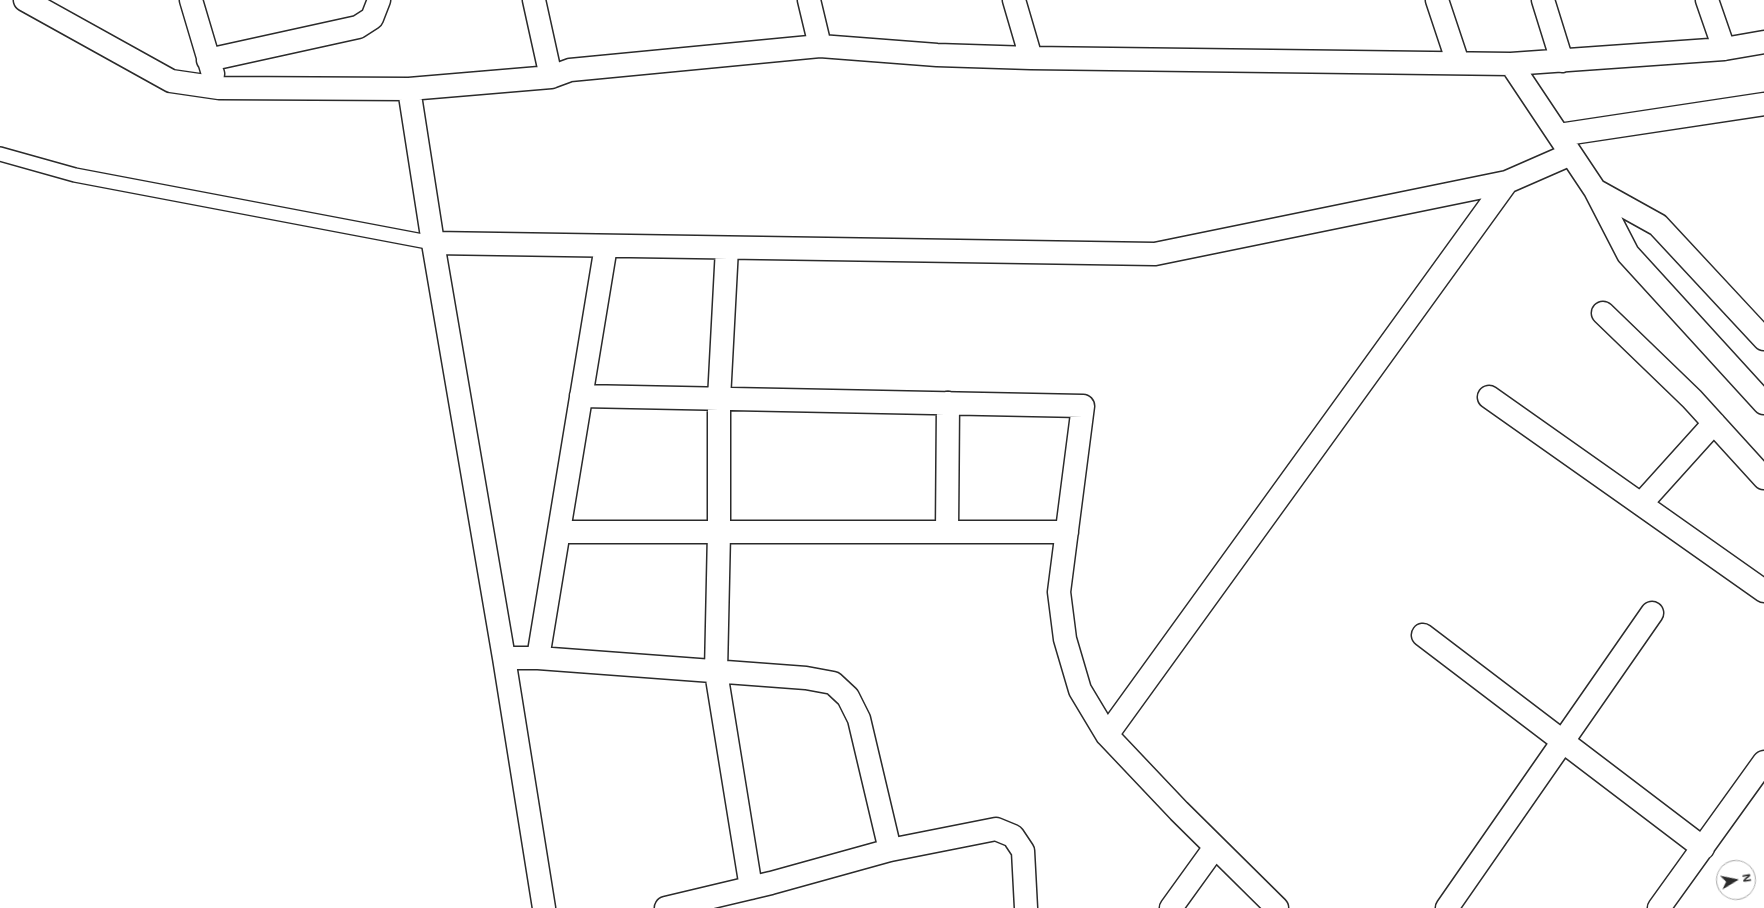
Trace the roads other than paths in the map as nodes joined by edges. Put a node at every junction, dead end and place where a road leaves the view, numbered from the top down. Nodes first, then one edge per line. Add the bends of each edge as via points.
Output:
1 (25, 0) edge
2 (191, 0) edge
3 (379, 0) edge
4 (534, 0) edge
5 (809, 0) edge
6 (1014, 0) edge
7 (1437, 0) edge
8 (1543, 0) edge
9 (1707, 0) edge
10 (1764, 42) edge
11 (820, 46) junction
12 (1724, 49) junction
13 (1031, 58) junction
14 (208, 60) junction
15 (1562, 61) junction
16 (1458, 63) junction
17 (1510, 64) junction
18 (551, 77) junction
19 (219, 88) junction
20 (409, 88) junction
21 (1764, 104) edge
22 (1558, 135) junction
23 (0, 154) edge
24 (1571, 154) junction
25 (1507, 182) junction
26 (1595, 190) junction
27 (433, 243) junction
28 (606, 246) junction
29 (727, 248) junction
30 (1603, 313) dead end
31 (1764, 339) edge
32 (581, 396) junction
33 (1489, 397) dead end
34 (719, 399) junction
35 (1764, 402) edge
36 (948, 403) junction
37 (1714, 423) junction
38 (1759, 464) edge
39 (1641, 504) junction
40 (559, 532) junction
41 (719, 532) junction
42 (947, 532) junction
43 (1067, 532) junction
44 (1764, 591) edge
45 (1652, 613) dead end
46 (1424, 635) dead end
47 (504, 658) junction
48 (538, 658) junction
49 (716, 672) junction
50 (1107, 735) junction
51 (1564, 742) junction
52 (1764, 762) edge
53 (1215, 847) junction
54 (1703, 848) junction
55 (890, 850) junction
56 (751, 888) junction
57 (544, 908) edge
58 (666, 908) edge
59 (1026, 908) edge
60 (1171, 908) edge
61 (1277, 908) edge
62 (1447, 908) edge
63 (1659, 908) edge

1 - 19 street via 171,81
2 - 14 street
3 - 14 street via 372,18 358,27
4 - 18 street
5 - 11 street
6 - 13 street
7 - 16 street
8 - 15 street
9 - 12 street
10 - 12 street
11 - 13 street via 937,55
11 - 18 street via 570,70
12 - 15 street
13 - 16 street
14 - 19 street
15 - 17 street
16 - 17 street
17 - 22 street
18 - 20 street
19 - 20 street
20 - 27 street
21 - 22 street
22 - 24 street
23 - 27 lane via 75,175
24 - 25 street
24 - 26 street
25 - 29 street via 1156,254
25 - 50 street
26 - 31 street via 1658,225
26 - 35 street via 1628,254
27 - 28 street
27 - 47 street
28 - 29 street
28 - 32 street
29 - 34 street
30 - 37 street
32 - 34 street
32 - 40 street
33 - 39 street
34 - 36 street
34 - 41 street
36 - 42 street
36 - 43 street via 1083,406
37 - 38 street
37 - 39 street
39 - 44 street
40 - 41 street
40 - 48 street
41 - 42 street
41 - 49 street
42 - 43 street
43 - 50 street via 1059,592 1065,639 1080,690
45 - 51 street
46 - 51 street
47 - 48 street
47 - 57 street
48 - 49 street
49 - 55 street via 806,678 833,683 848,697 859,719
49 - 56 street
50 - 53 street
51 - 54 street
51 - 62 street
52 - 54 street
53 - 60 street
53 - 61 street
54 - 63 street
55 - 56 street
55 - 59 street via 996,829 1013,836 1023,851
56 - 58 street

